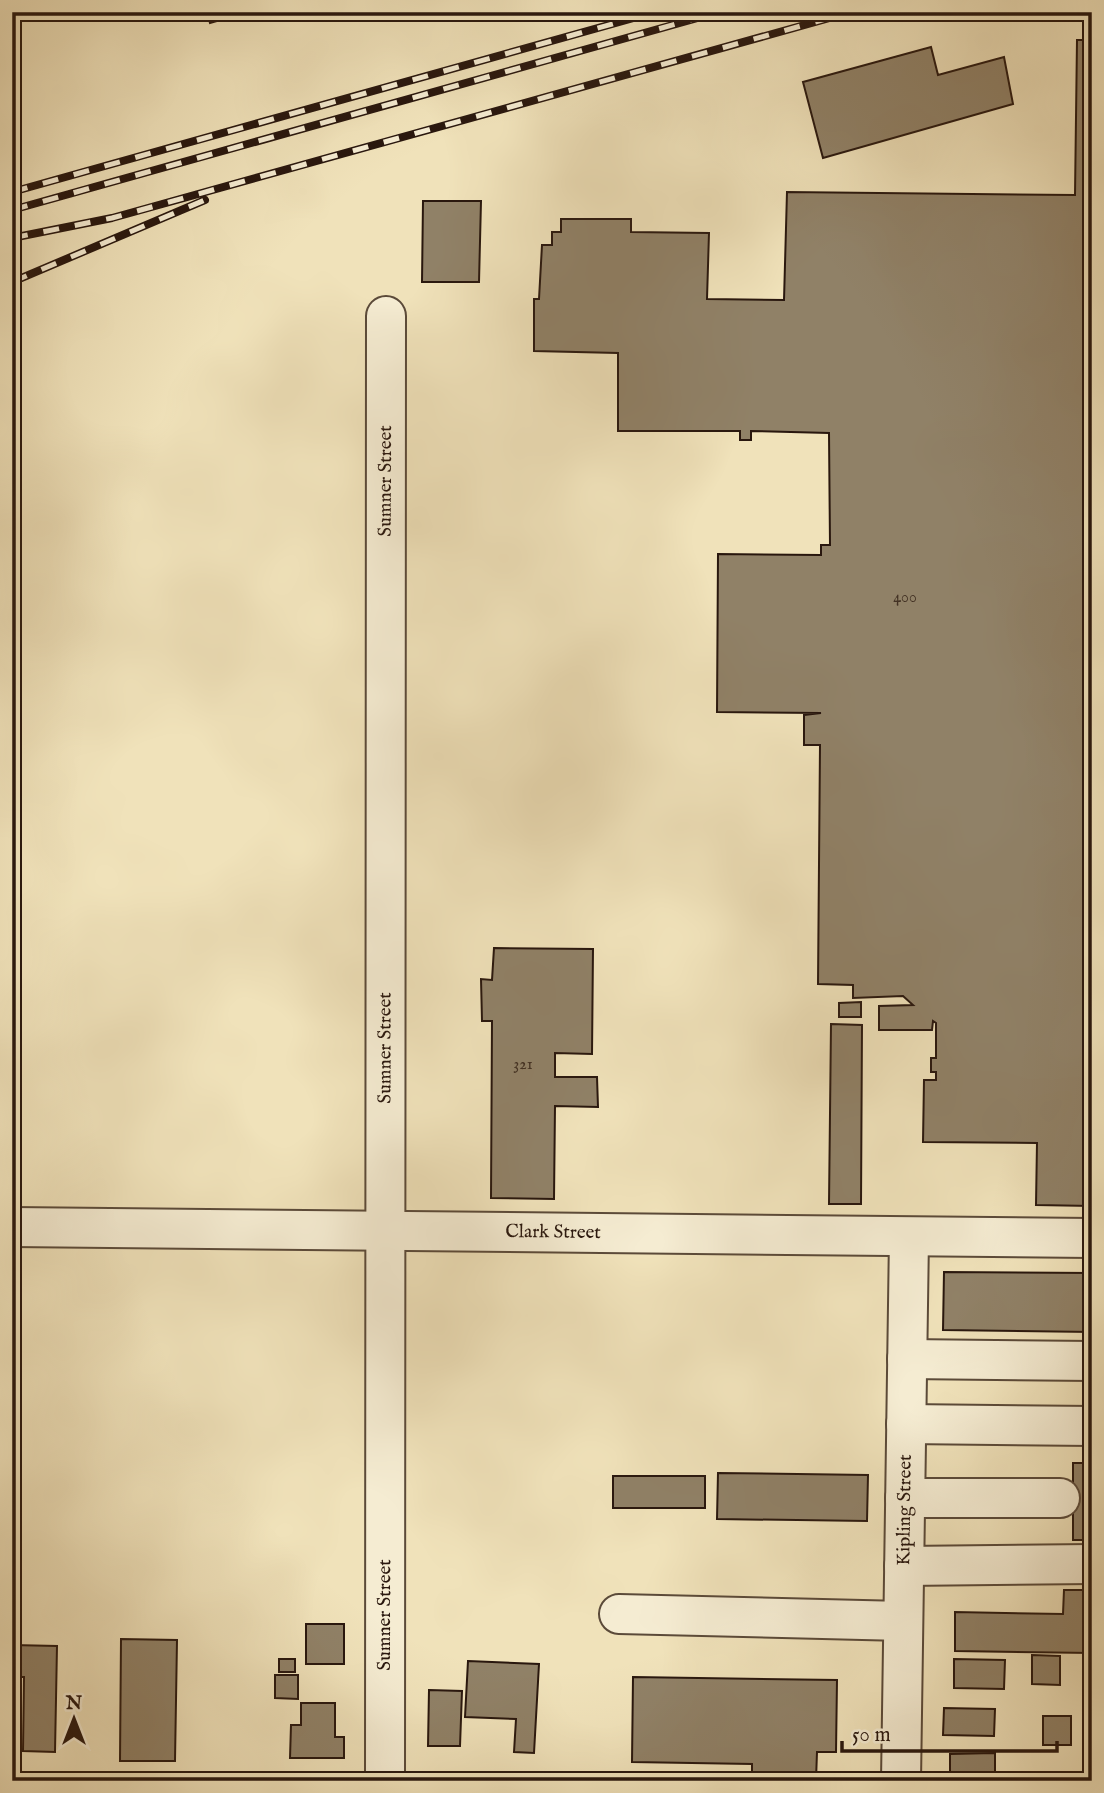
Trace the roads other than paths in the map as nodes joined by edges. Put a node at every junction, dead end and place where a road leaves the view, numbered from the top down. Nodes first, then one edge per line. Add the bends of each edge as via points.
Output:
1 (386, 316) dead end
2 (12, 1227) edge
3 (385, 1232) junction
4 (909, 1237) junction
5 (1092, 1238) edge
6 (907, 1359) junction
7 (1092, 1362) edge
8 (906, 1424) junction
9 (1092, 1426) edge
10 (1060, 1497) dead end
11 (905, 1498) junction
12 (1092, 1564) edge
13 (904, 1566) junction
14 (619, 1615) dead end
15 (903, 1621) junction
16 (385, 1781) edge
17 (901, 1781) edge

1 - 3 street, Sumner Street
2 - 3 street, Clark Street
3 - 4 street, Clark Street
3 - 16 street, Sumner Street
4 - 5 street, Clark Street
4 - 6 street, Kipling Street
6 - 7 street
6 - 8 street, Kipling Street
8 - 9 street
8 - 11 street, Kipling Street
10 - 11 street
11 - 13 street, Kipling Street
12 - 13 street
13 - 15 street, Kipling Street
14 - 15 street
15 - 17 street, Kipling Street

